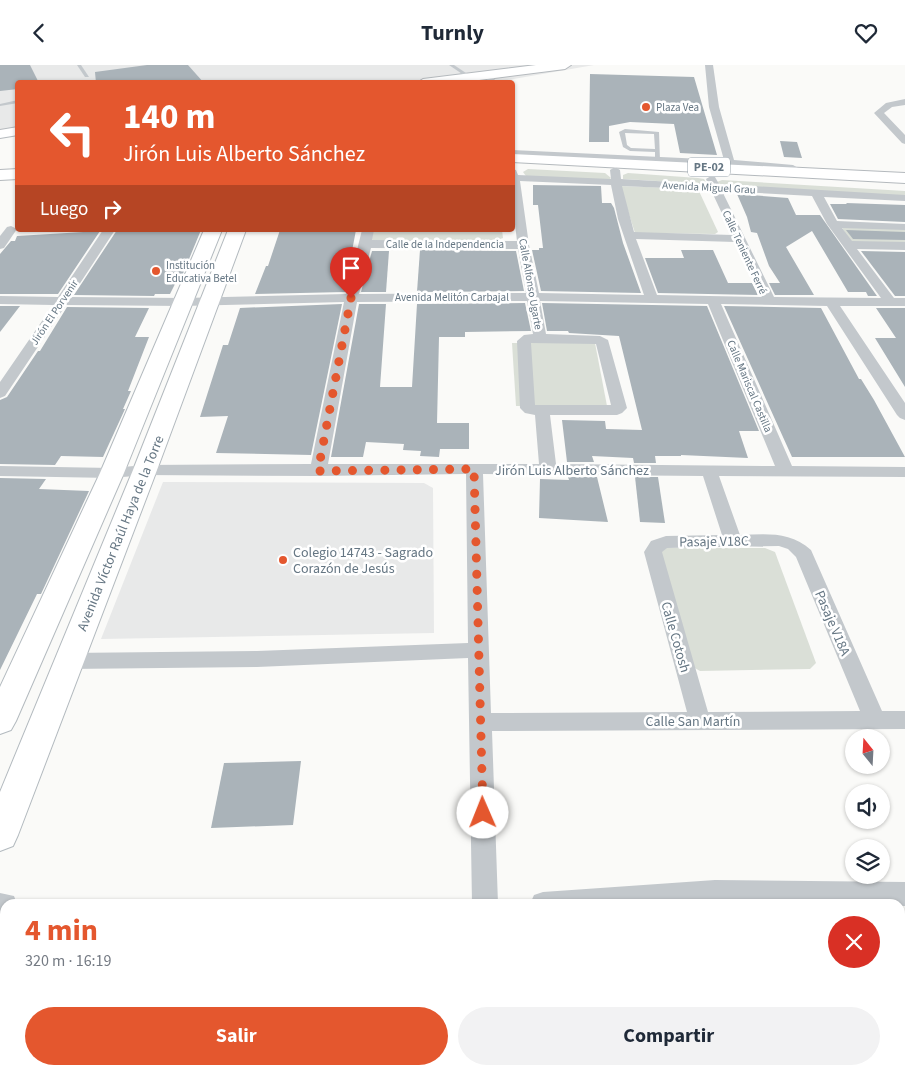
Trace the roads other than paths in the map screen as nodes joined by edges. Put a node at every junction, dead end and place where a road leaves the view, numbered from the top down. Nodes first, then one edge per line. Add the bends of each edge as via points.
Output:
1 (79, 65) edge
2 (451, 65) edge
3 (565, 65) edge
4 (709, 65) edge
5 (87, 76) dead end
6 (465, 79) edge
7 (490, 79) edge
8 (15, 102) edge
9 (905, 102) edge
10 (0, 105) edge
11 (15, 132) edge
12 (0, 134) edge
13 (903, 140) edge
14 (515, 153) edge
15 (658, 155) junction
16 (602, 157) joint
17 (515, 158) edge
18 (730, 163) junction
19 (618, 168) junction
20 (515, 173) edge
21 (15, 174) edge
22 (0, 175) edge
23 (868, 176) junction
24 (905, 178) edge
25 (15, 180) edge
26 (0, 181) edge
27 (712, 181) junction
28 (905, 185) edge
29 (816, 193) junction
30 (905, 198) edge
31 (515, 202) edge
32 (516, 217) edge
33 (833, 224) junction
34 (905, 227) edge
35 (10, 230) edge
36 (108, 232) edge
37 (212, 232) edge
38 (236, 232) edge
39 (368, 232) edge
40 (630, 235) junction
41 (738, 239) junction
42 (366, 244) junction
43 (0, 245) edge
44 (523, 245) junction
45 (848, 245) junction
46 (905, 246) edge
47 (534, 297) junction
48 (351, 298) junction
49 (652, 299) junction
50 (0, 300) edge
51 (62, 300) junction
52 (713, 300) junction
53 (211, 301) junction
54 (769, 301) junction
55 (182, 302) junction
56 (831, 302) junction
57 (890, 302) junction
58 (905, 302) edge
59 (540, 338) junction
60 (0, 393) edge
61 (542, 412) junction
62 (905, 415) edge
63 (474, 469) junction
64 (548, 470) junction
65 (709, 470) junction
66 (0, 471) edge
67 (145, 471) junction
68 (318, 471) junction
69 (786, 472) junction
70 (905, 472) edge
71 (112, 473) junction
72 (780, 540) joint
73 (733, 541) junction
74 (653, 552) joint
75 (479, 650) junction
76 (68, 661) junction
77 (1, 715) edge
78 (874, 718) junction
79 (905, 719) edge
80 (700, 721) junction
81 (481, 722) junction
82 (0, 835) edge
83 (905, 894) edge
84 (716, 898) edge
85 (486, 899) edge
86 (687, 899) edge

1 - 5 lane
2 - 6 lane
3 - 7 main road
4 - 18 street via 714,107
6 - 7 main road
8 - 10 lane
9 - 13 street via 889,105 879,113
11 - 12 main road
14 - 16 street
15 - 15 lane via 657,133 622,132 625,145 630,149
15 - 18 street, Avenida Miguel Grau
15 - 19 street, Avenida Miguel Grau
16 - 19 main road
17 - 19 main road, Avenida Miguel Grau / PE-02
18 - 23 street, Avenida Miguel Grau
19 - 20 main road, Avenida Miguel Grau / PE-02
19 - 23 main road, Avenida Miguel Grau / PE-02
19 - 27 main road, Avenida Miguel Grau / PE-02
19 - 40 street
21 - 22 main road
23 - 24 main road, Avenida Miguel Grau / PE-02
25 - 26 main road
27 - 28 main road, Avenida Miguel Grau / PE-02
27 - 29 street, Avenida Miguel Grau
27 - 41 street, Calle Teniente Ferré
29 - 30 street, Avenida Miguel Grau
29 - 33 street
31 - 32 street, Calle Alfonso Ugarte
32 - 44 street, Calle Alfonso Ugarte
33 - 34 street
33 - 45 street
35 - 43 street
36 - 51 street, Jirón El Porvenir
37 - 55 main road
38 - 53 main road, Avenida Víctor Raúl Haya de la Torre
39 - 42 street
40 - 41 street
40 - 49 street
41 - 54 street, Calle Teniente Ferré
42 - 44 street, Calle de la Independencia
42 - 48 street
44 - 47 street, Calle Alfonso Ugarte
45 - 46 street
45 - 57 street
47 - 48 street, Avenida Melitón Carbajal
47 - 49 street, Avenida Melitón Carbajal
47 - 59 street, Calle Alfonso Ugarte
48 - 53 street, Avenida Melitón Carbajal
48 - 68 street
49 - 52 street, Avenida Melitón Carbajal
50 - 51 street, Avenida Melitón Carbajal
51 - 55 street, Avenida Melitón Carbajal
51 - 60 street, Jirón El Porvenir
52 - 54 street, Avenida Melitón Carbajal
52 - 69 street, Calle Mariscal Castilla
53 - 55 street, Avenida Melitón Carbajal
53 - 67 main road, Avenida Víctor Raúl Haya de la Torre
54 - 56 street, Avenida Melitón Carbajal
55 - 71 main road
56 - 57 street, Avenida Melitón Carbajal
56 - 62 street
57 - 58 street, Avenida Melitón Carbajal
59 - 61 street via 524,341 528,408
59 - 61 street via 600,340 619,408 614,411
61 - 64 street
63 - 64 street, Jirón Luis Alberto Sánchez
63 - 68 street, Jirón Luis Alberto Sánchez
63 - 75 street
64 - 65 street, Jirón Luis Alberto Sánchez
65 - 69 street, Jirón Luis Alberto Sánchez
65 - 73 street
66 - 71 street, Jirón Luis Alberto Sánchez
67 - 68 street, Jirón Luis Alberto Sánchez
67 - 71 street, Jirón Luis Alberto Sánchez
67 - 76 main road, Avenida Víctor Raúl Haya de la Torre
69 - 70 street, Jirón Luis Alberto Sánchez
71 - 77 main road
72 - 73 street, Pasaje V18C
72 - 78 street, Pasaje V18A via 794,545 804,554
73 - 74 street, Pasaje V18C via 666,542 657,545
74 - 80 street, Calle Cotosh
75 - 76 street via 257,659
75 - 81 street
76 - 82 main road, Avenida Víctor Raúl Haya de la Torre
78 - 79 street, Calle San Martín
78 - 80 street, Calle San Martín
80 - 81 street, Calle San Martín
81 - 85 street
83 - 84 street
84 - 86 street

